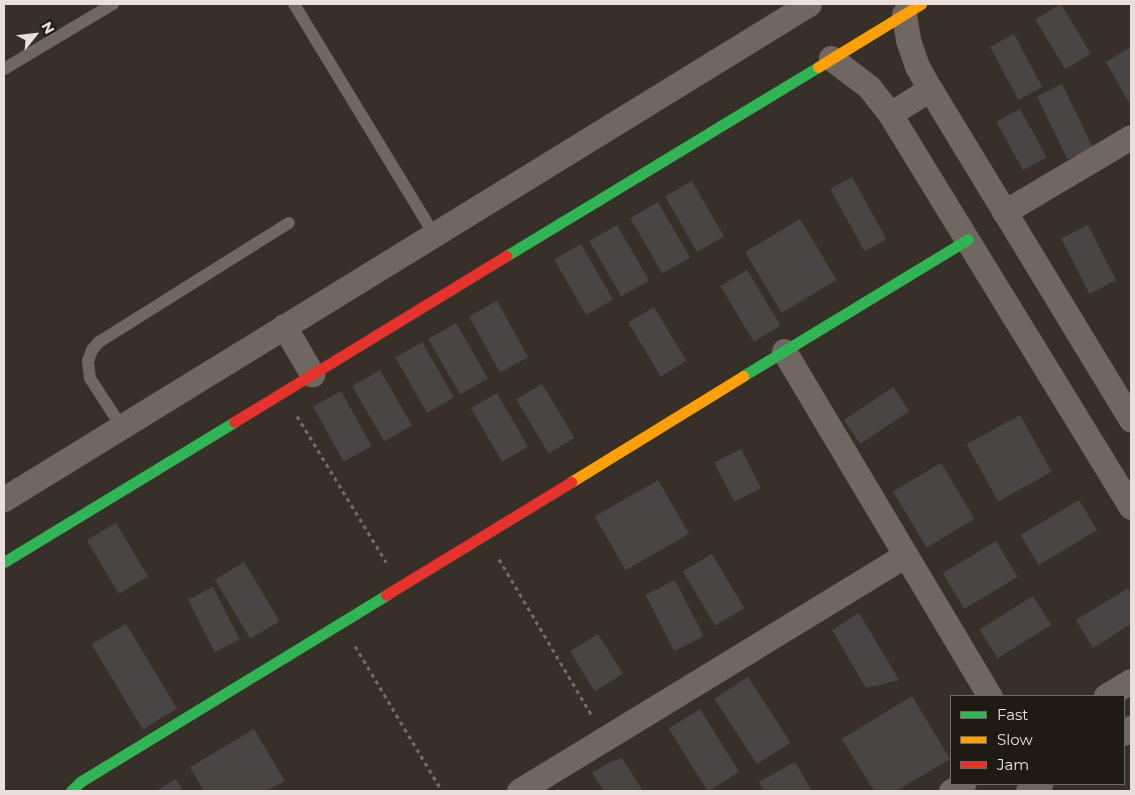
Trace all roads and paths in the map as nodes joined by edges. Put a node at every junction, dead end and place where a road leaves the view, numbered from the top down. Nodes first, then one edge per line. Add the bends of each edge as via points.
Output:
1 (113, 4) edge
2 (294, 4) edge
3 (810, 4) edge
4 (96, 8) edge
5 (913, 9) edge
6 (831, 58) junction
7 (4, 69) edge
8 (930, 89) junction
9 (890, 114) junction
10 (1131, 137) edge
11 (1004, 212) junction
12 (290, 223) dead end
13 (434, 234) junction
14 (968, 239) junction
15 (284, 326) junction
16 (784, 351) junction
17 (312, 374) junction
18 (282, 392) junction
19 (1131, 419) edge
20 (121, 426) junction
21 (4, 499) edge
22 (1131, 507) edge
23 (484, 535) junction
24 (906, 555) junction
25 (4, 562) edge
26 (400, 586) junction
27 (341, 622) junction
28 (1131, 680) edge
29 (989, 695) edge
30 (1108, 695) edge
31 (605, 738) junction
32 (70, 791) edge
33 (442, 791) edge
34 (518, 791) edge

1 - 4 lane
2 - 13 lane
3 - 13 street
4 - 7 lane
5 - 6 street
5 - 8 street via 911,49
6 - 9 street via 870,87
6 - 17 street
8 - 9 street
8 - 11 street
9 - 14 street
10 - 11 street
11 - 19 street
12 - 20 lane via 99,342 92,350 88,361 90,378
13 - 15 street
14 - 16 street
14 - 22 street
15 - 17 street
15 - 20 street
16 - 23 street
16 - 24 street
17 - 18 street
18 - 25 street
18 - 26 path
20 - 21 street
23 - 26 street
23 - 31 path
24 - 29 street
24 - 31 street
26 - 27 street
27 - 32 street
27 - 33 path
28 - 30 street
31 - 34 street

